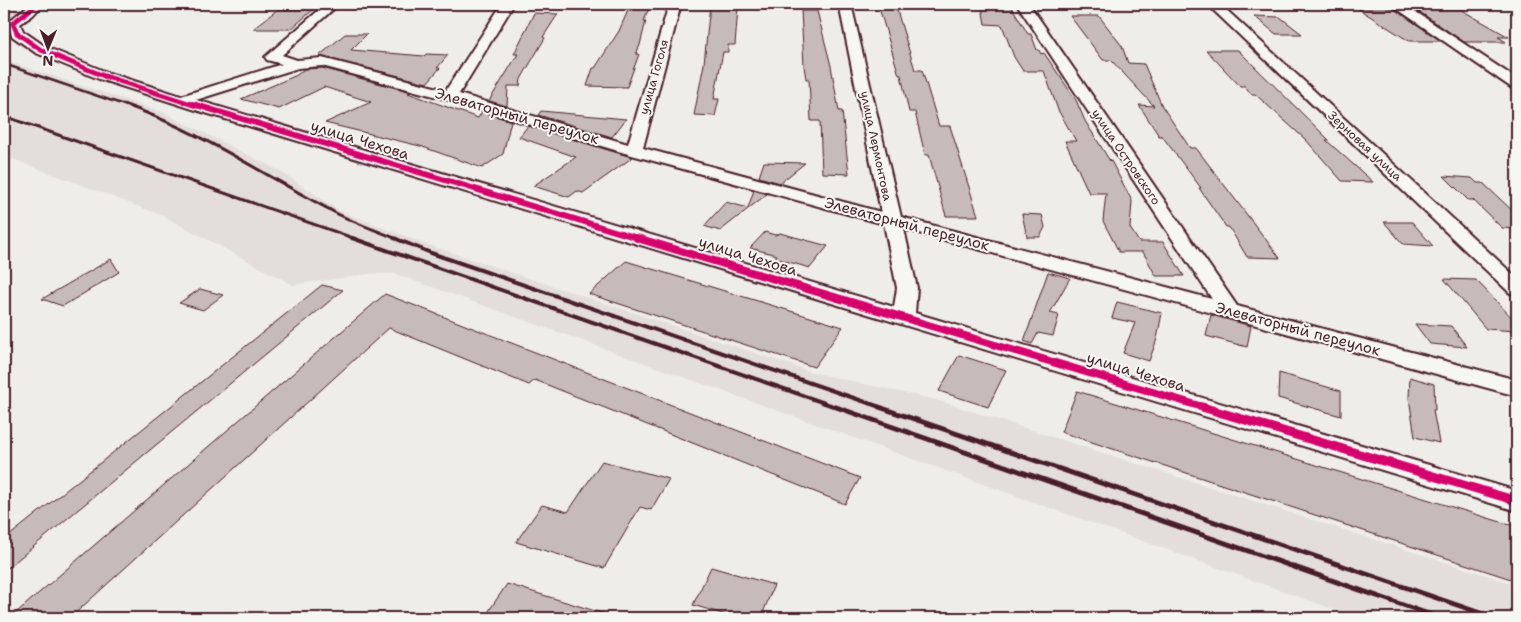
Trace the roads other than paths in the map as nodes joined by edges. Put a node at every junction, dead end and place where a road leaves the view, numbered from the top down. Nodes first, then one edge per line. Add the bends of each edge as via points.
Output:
1 (37, 4) edge
2 (333, 4) edge
3 (508, 4) edge
4 (675, 4) edge
5 (845, 4) edge
6 (1023, 4) edge
7 (1213, 4) edge
8 (1396, 4) edge
9 (297, 64) junction
10 (1517, 85) edge
11 (450, 96) junction
12 (182, 100) junction
13 (634, 151) junction
14 (892, 220) junction
15 (1517, 289) edge
16 (1230, 311) junction
17 (904, 317) junction
18 (1517, 388) edge
19 (1517, 501) edge

1 - 12 street, улица Чехова via 13,22 17,33 41,50 104,76
2 - 9 street, Элеваторный переулок via 272,57
3 - 11 street
4 - 13 street, улица Гоголя
5 - 14 street, улица Лермонтова
6 - 16 street, улица Островского
7 - 15 street, Зерновая улица
8 - 10 street
9 - 11 street, Элеваторный переулок via 322,62
9 - 12 street, Элеваторный переулок
11 - 13 street, Элеваторный переулок
12 - 17 street, улица Чехова
13 - 14 street, Элеваторный переулок
14 - 16 street, Элеваторный переулок
14 - 17 street, улица Лермонтова via 906,288
16 - 18 street, Элеваторный переулок
17 - 19 street, улица Чехова

